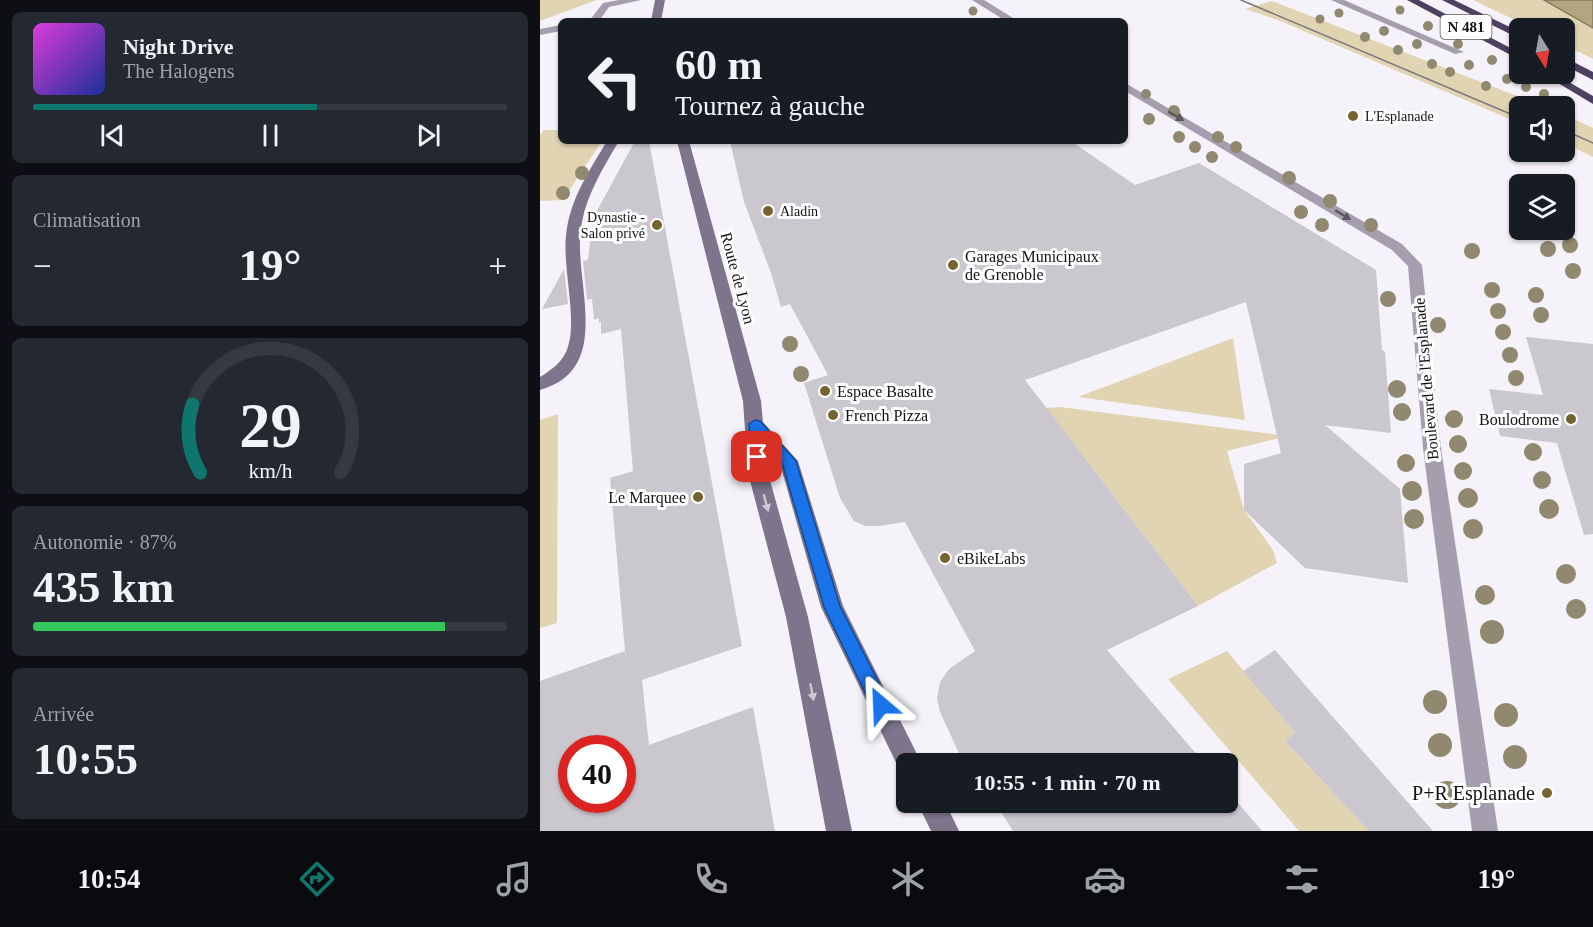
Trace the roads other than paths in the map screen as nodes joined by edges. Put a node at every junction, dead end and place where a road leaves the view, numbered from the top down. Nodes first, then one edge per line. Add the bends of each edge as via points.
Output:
1 (636, 0) edge
2 (660, 0) edge
3 (977, 0) edge
4 (1336, 0) edge
5 (1412, 0) edge
6 (1447, 0) edge
7 (596, 18) edge
8 (657, 18) edge
9 (1008, 18) edge
10 (558, 29) edge
11 (1509, 31) edge
12 (540, 32) edge
13 (1509, 51) edge
14 (1459, 52) dead end
15 (1575, 66) edge
16 (1593, 77) edge
17 (1565, 84) edge
18 (1128, 88) edge
19 (1593, 101) edge
20 (611, 144) edge
21 (684, 144) edge
22 (540, 384) edge
23 (755, 424) junction
24 (905, 753) edge
25 (936, 813) edge
26 (839, 831) edge
27 (946, 831) edge
28 (1485, 831) edge

1 - 7 street via 606,4
2 - 8 street
3 - 9 street
4 - 14 street
5 - 13 highway, N 481
6 - 11 highway, N 481
10 - 12 street
15 - 16 highway
17 - 19 highway
18 -> 28 street, Boulevard de l'Esplanade via 1397,248 1415,265 1432,448
20 - 22 street via 587,189 574,226 571,266 578,337 571,359 553,379
21 - 23 street, Route de Lyon
23 - 24 street via 789,461 832,607
23 -> 26 street, Route de Lyon via 758,473 797,616
25 - 27 street

